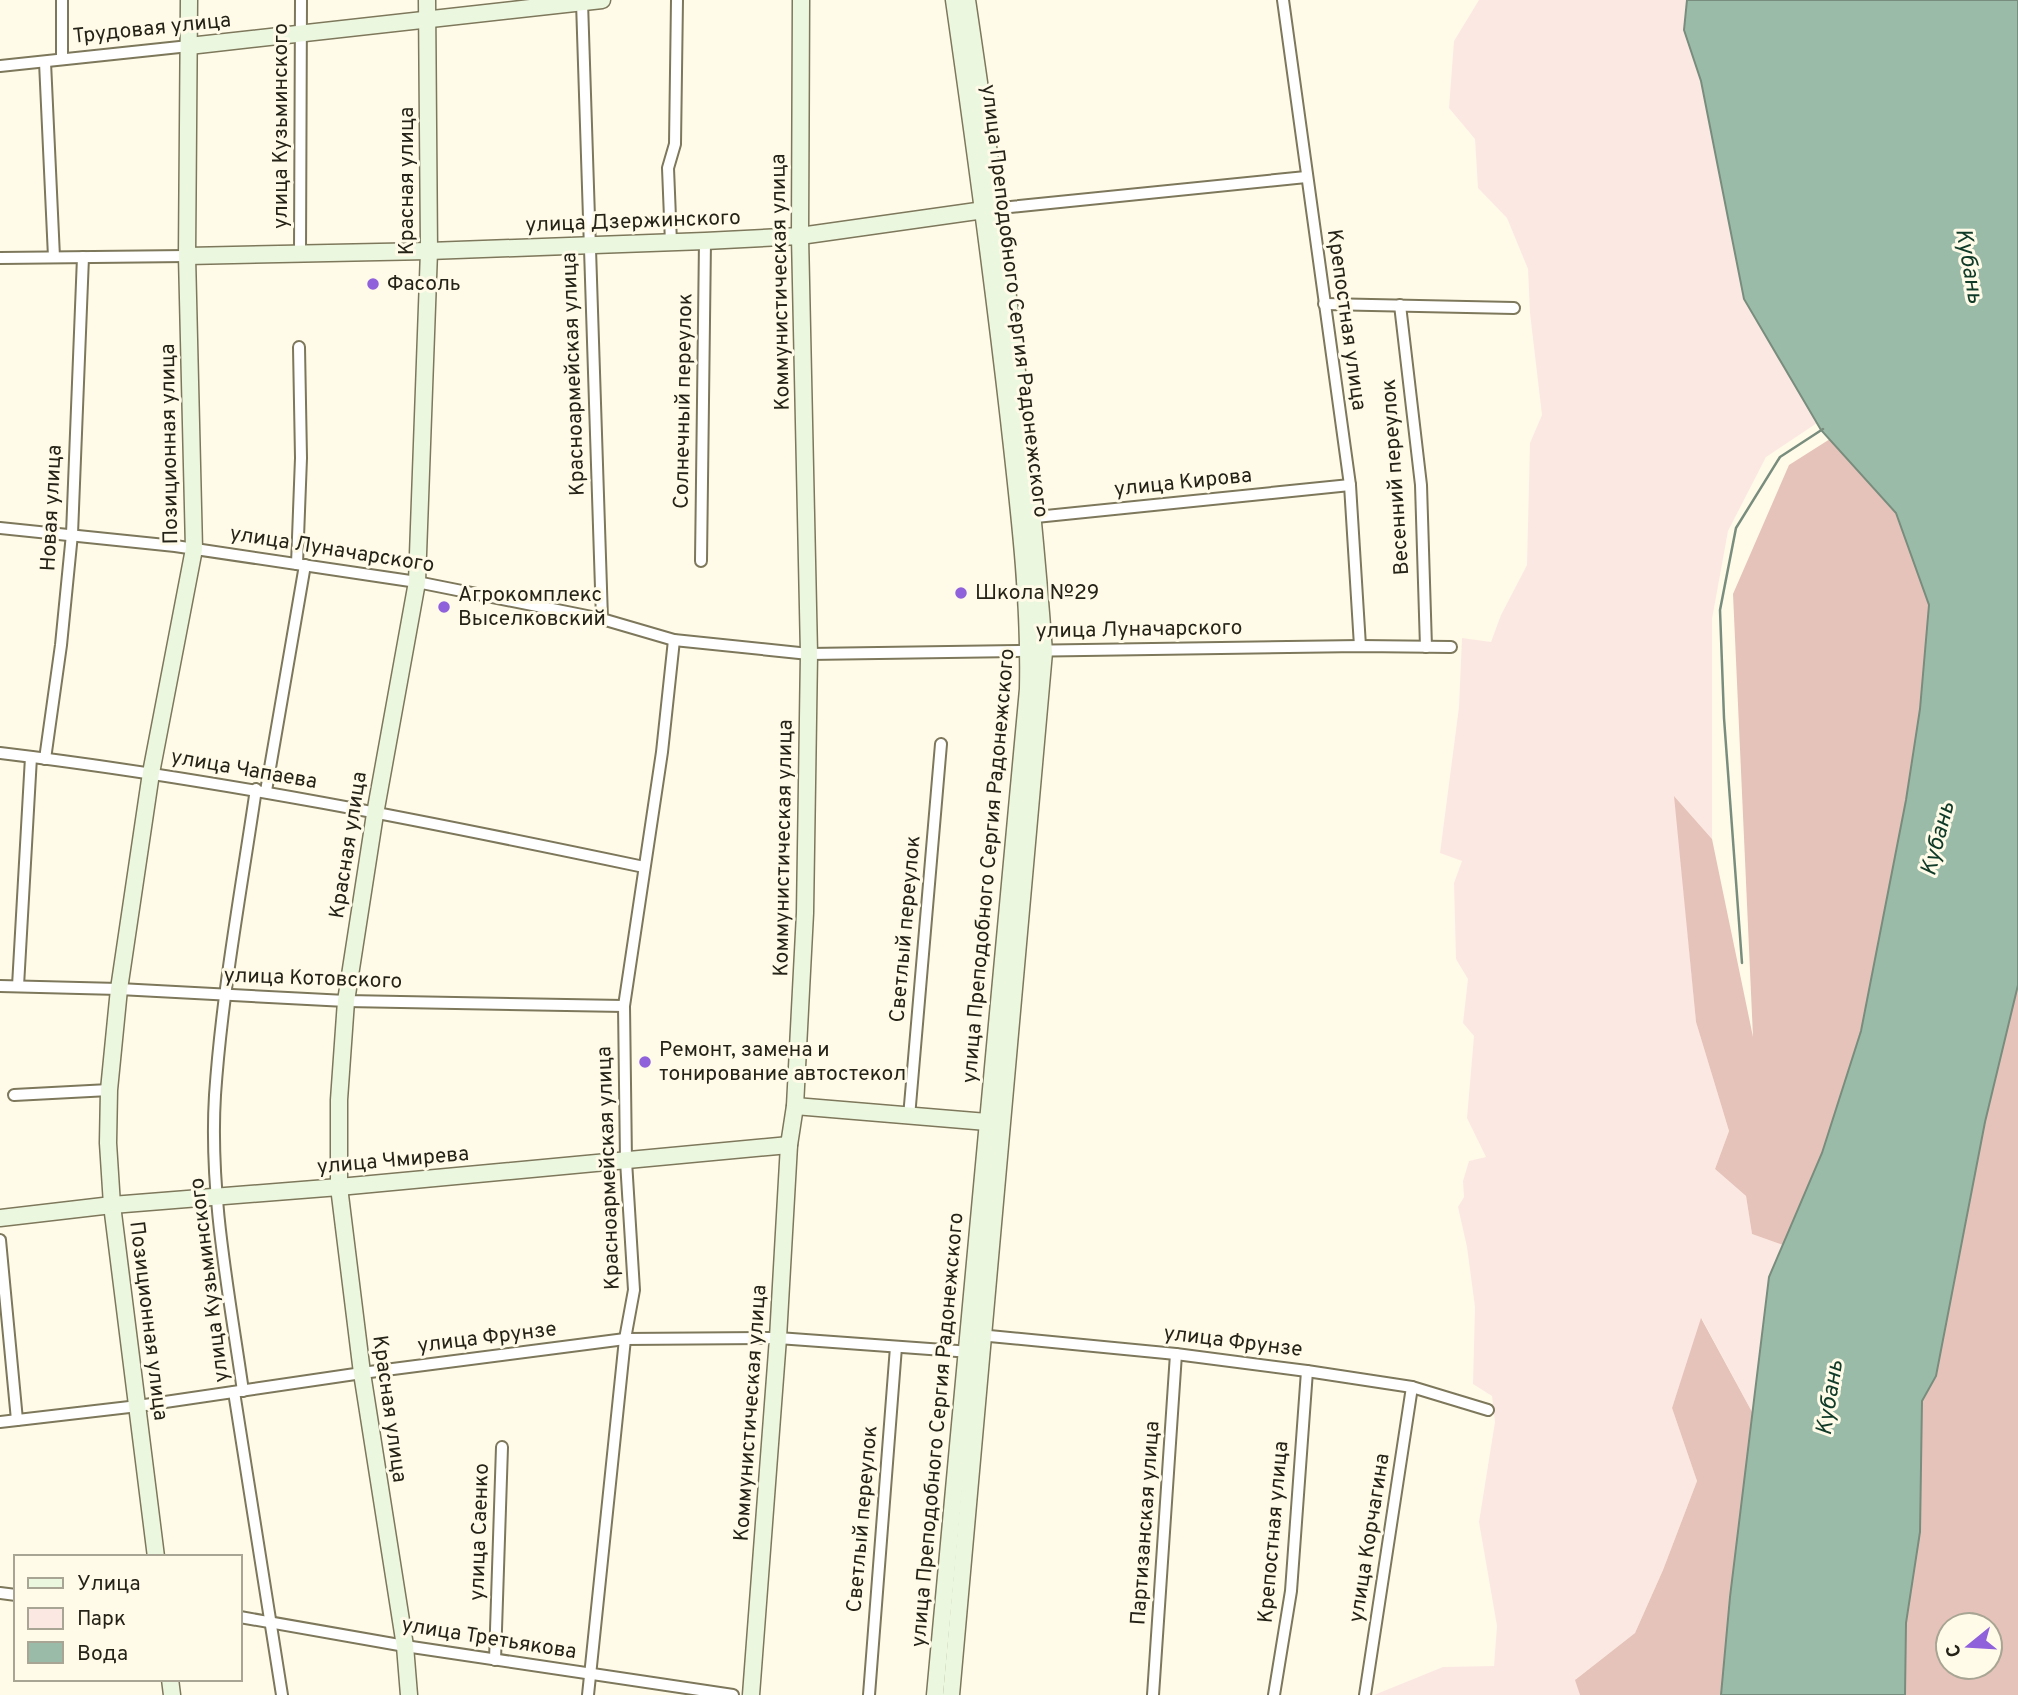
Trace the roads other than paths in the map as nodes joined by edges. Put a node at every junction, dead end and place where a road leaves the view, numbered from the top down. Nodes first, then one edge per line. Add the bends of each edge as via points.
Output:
1 (62, 0) edge
2 (189, 0) edge
3 (301, 0) edge
4 (427, 0) edge
5 (601, 0) edge
6 (677, 0) edge
7 (801, 0) edge
8 (954, 0) edge
9 (967, 0) edge
10 (1283, 0) edge
11 (554, 2) edge
12 (582, 2) junction
13 (427, 19) junction
14 (301, 33) junction
15 (189, 46) junction
16 (62, 59) junction
17 (45, 62) junction
18 (0, 66) edge
19 (1306, 177) junction
20 (991, 209) junction
21 (800, 236) junction
22 (705, 241) junction
23 (671, 243) junction
24 (589, 244) junction
25 (429, 251) junction
26 (300, 253) junction
27 (187, 256) junction
28 (54, 257) junction
29 (83, 257) junction
30 (0, 258) edge
31 (1324, 304) junction
32 (1400, 305) junction
33 (1514, 308) dead end
34 (299, 347) dead end
35 (1350, 485) junction
36 (1026, 518) junction
37 (0, 528) edge
38 (72, 534) junction
39 (194, 549) junction
40 (701, 561) dead end
41 (301, 565) junction
42 (417, 582) junction
43 (602, 619) junction
44 (674, 640) junction
45 (1360, 646) junction
46 (1426, 647) junction
47 (1451, 647) dead end
48 (1036, 652) junction
49 (809, 654) junction
50 (941, 744) dead end
51 (0, 754) edge
52 (31, 757) junction
53 (45, 759) junction
54 (151, 773) junction
55 (261, 790) junction
56 (374, 814) junction
57 (644, 867) junction
58 (0, 986) edge
59 (18, 986) junction
60 (118, 989) junction
61 (226, 996) junction
62 (346, 1001) junction
63 (624, 1006) junction
64 (109, 1090) junction
65 (14, 1095) dead end
66 (794, 1106) junction
67 (909, 1117) junction
68 (995, 1122) junction
69 (789, 1145) junction
70 (626, 1161) junction
71 (339, 1187) junction
72 (216, 1197) junction
73 (112, 1205) junction
74 (0, 1218) edge
75 (0, 1240) edge
76 (976, 1334) junction
77 (778, 1338) junction
78 (625, 1339) junction
79 (897, 1347) junction
80 (974, 1352) junction
81 (1176, 1354) junction
82 (1307, 1371) junction
83 (362, 1373) junction
84 (1412, 1387) junction
85 (238, 1391) junction
86 (138, 1406) junction
87 (1488, 1410) dead end
88 (17, 1420) junction
89 (0, 1422) edge
90 (502, 1447) dead end
91 (156, 1555) edge
92 (242, 1617) edge
93 (271, 1621) junction
94 (405, 1646) junction
95 (495, 1660) junction
96 (590, 1674) junction
97 (282, 1695) edge
98 (409, 1695) edge
99 (588, 1695) edge
100 (733, 1695) edge
101 (751, 1695) edge
102 (869, 1695) edge
103 (934, 1695) edge
104 (951, 1695) edge
105 (1153, 1695) edge
106 (1274, 1695) edge
107 (1365, 1695) edge

1 - 16 street
2 - 15 street, Позиционная улица
3 - 14 street, улица Кузьминского
4 - 13 street, Красная улица
5 - 12 street, Трудовая улица
6 - 23 street via 675,144 668,168
7 - 21 street, Коммунистическая улица
8 - 20 street, улица Преподобного Сергия Радонежского
9 - 20 street, улица Преподобного Сергия Радонежского
10 - 19 street, Крепостная улица
11 - 12 street, Трудовая улица
11 - 13 street, Трудовая улица
12 - 24 street, Красноармейская улица
13 - 14 street, Трудовая улица
13 - 25 street, Красная улица
14 - 15 street, Трудовая улица
14 - 26 street, улица Кузьминского
15 - 16 street, Трудовая улица
15 - 27 street, Позиционная улица
16 - 17 street, Трудовая улица
17 - 18 street, Трудовая улица
17 - 28 street
19 - 20 street, улица Дзержинского
19 - 31 street, Крепостная улица
20 - 21 street, улица Дзержинского
20 - 36 street, улица Преподобного Сергия Радонежского
21 - 22 street, улица Дзержинского
21 - 49 street, Коммунистическая улица
22 - 23 street, улица Дзержинского
22 - 40 street, Солнечный переулок
23 - 24 street, улица Дзержинского
24 - 25 street, улица Дзержинского
24 - 43 street, Красноармейская улица
25 - 26 street, улица Дзержинского
25 - 42 street, Красная улица
26 - 27 street, улица Дзержинского
27 - 29 street, улица Дзержинского
27 - 39 street, Позиционная улица
28 - 29 street, улица Дзержинского
28 - 30 street, улица Дзержинского
29 - 38 street, Новая улица
31 - 32 street
31 - 35 street, Крепостная улица
32 - 33 street
32 - 46 street, Весенний переулок via 1421,485
34 - 41 street, улица Кузьминского
35 - 36 street, улица Кирова
35 - 45 street, Крепостная улица
36 - 48 street, улица Преподобного Сергия Радонежского via 1028,598
37 - 38 street, улица Луначарского
38 - 39 street, улица Луначарского
38 - 53 street, Новая улица
39 - 41 street, улица Луначарского
39 - 54 street, Позиционная улица
41 - 42 street, улица Луначарского
41 - 55 street, улица Кузьминского
42 - 43 street, улица Луначарского
42 - 56 street, Красная улица
43 - 44 street, улица Луначарского
44 - 49 street, улица Луначарского
44 - 57 street, Красноармейская улица
45 - 46 street, улица Луначарского
45 - 48 street, улица Луначарского
46 - 47 street, улица Луначарского
48 - 49 street, улица Луначарского
48 - 68 street, улица Преподобного Сергия Радонежского via 1028,689
49 - 66 street, Коммунистическая улица via 805,913
50 - 67 street, Светлый переулок
51 - 52 street, улица Чапаева
52 - 53 street, улица Чапаева
52 - 59 street
53 - 54 street, улица Чапаева
54 - 55 street, улица Чапаева
54 - 60 street, Позиционная улица
55 - 56 street, улица Чапаева
55 - 61 street, улица Кузьминского
56 - 57 street, улица Чапаева via 414,818
56 - 62 street, Красная улица
57 - 63 street, Красноармейская улица
58 - 59 street, улица Котовского
59 - 60 street, улица Котовского
60 - 61 street, улица Котовского
60 - 64 street, Позиционная улица
61 - 62 street, улица Котовского
61 - 72 street, улица Кузьминского via 215,1096
62 - 63 street, улица Котовского
62 - 71 street, Красная улица
63 - 70 street, Красноармейская улица
64 - 65 street
64 - 73 street, Позиционная улица
66 - 67 street
66 - 69 street, Коммунистическая улица
67 - 68 street
68 - 76 street, улица Преподобного Сергия Радонежского
69 - 70 street, улица Чмирева
69 - 77 street, Коммунистическая улица
70 - 71 street, улица Чмирева
70 - 78 street, Красноармейская улица via 634,1290
71 - 72 street, улица Чмирева
71 - 83 street, Красная улица
72 - 73 street, улица Чмирева
72 - 85 street, улица Кузьминского
73 - 74 street, улица Чмирева
73 - 86 street, Позиционная улица
75 - 88 street
76 - 80 street, улица Преподобного Сергия Радонежского
76 - 81 street, улица Фрунзе
77 - 78 street, улица Фрунзе
77 - 79 street, улица Фрунзе
77 - 101 street, Коммунистическая улица
78 - 83 street, улица Фрунзе
78 - 96 street, Красноармейская улица
79 - 80 street, улица Фрунзе
79 - 102 street, Светлый переулок
80 - 103 street, улица Преподобного Сергия Радонежского
80 - 104 street, улица Преподобного Сергия Радонежского
81 - 82 street, улица Фрунзе
81 - 105 street, Партизанская улица
82 - 84 street, улица Фрунзе
82 - 106 street, Крепостная улица via 1291,1591
83 - 85 street, улица Фрунзе
83 - 94 street, Красная улица
84 - 87 street, улица Фрунзе
84 - 107 street, улица Корчагина
85 - 86 street, улица Фрунзе
85 - 93 street, улица Кузьминского
86 - 88 street, улица Фрунзе
86 - 91 street, Позиционная улица
88 - 89 street, улица Фрунзе
90 - 95 street, улица Саенко
92 - 93 street, улица Третьякова
93 - 94 street, улица Третьякова
93 - 97 street, улица Кузьминского
94 - 95 street, улица Третьякова
94 - 98 street, Красная улица
95 - 96 street, улица Третьякова
96 - 99 street, Красноармейская улица
96 - 100 street, улица Третьякова

